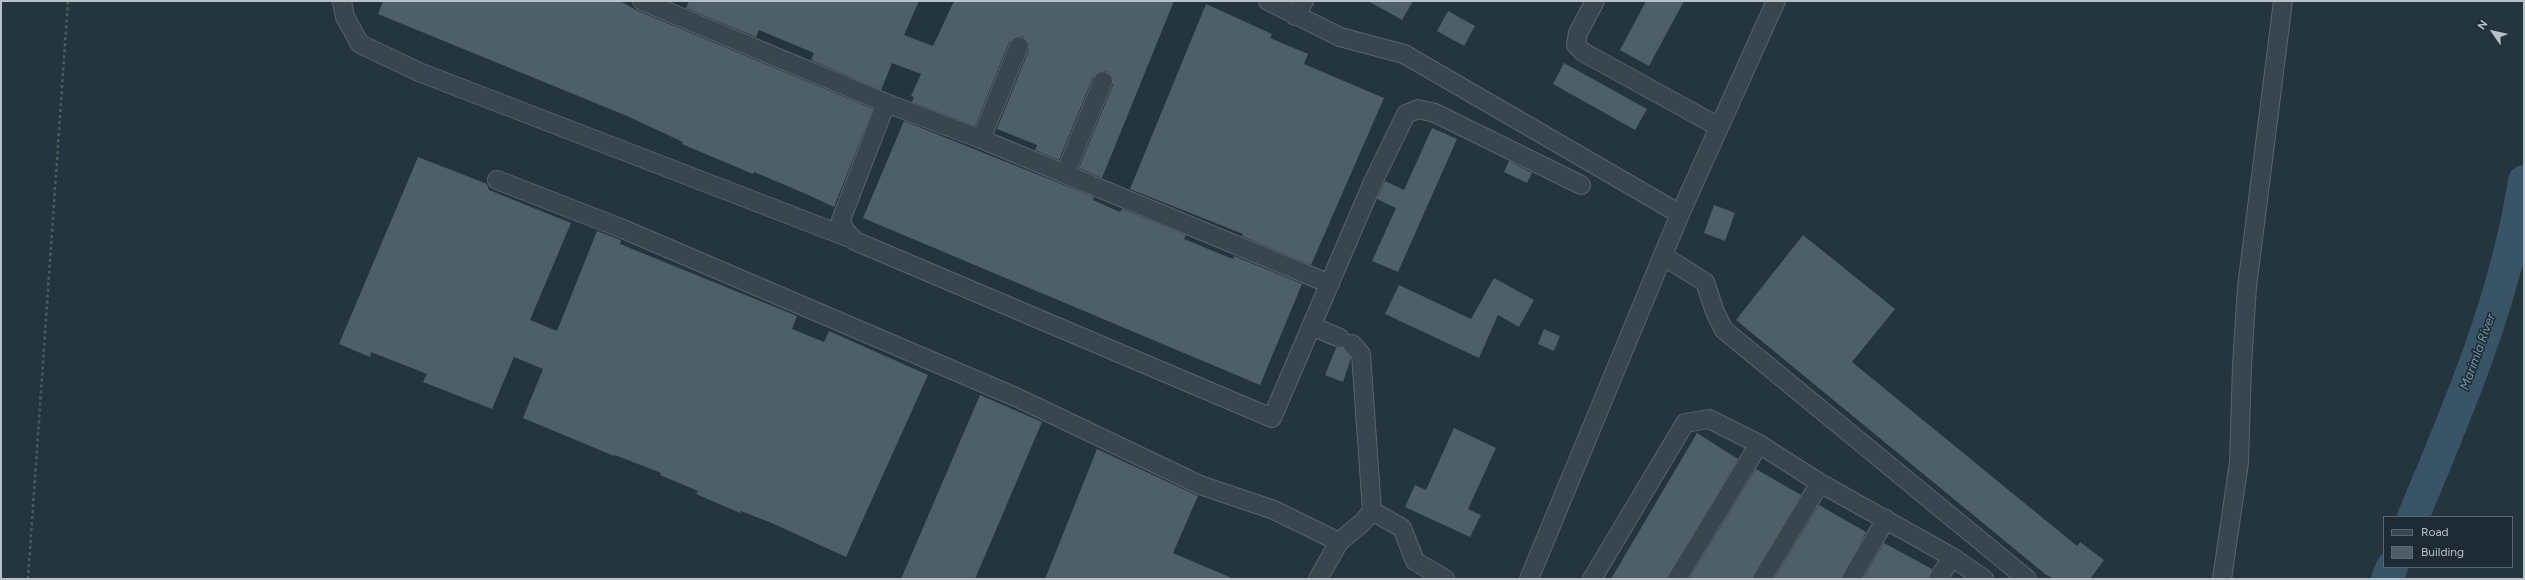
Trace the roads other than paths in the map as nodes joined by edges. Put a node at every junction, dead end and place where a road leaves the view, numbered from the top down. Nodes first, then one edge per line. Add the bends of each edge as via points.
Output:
1 (342, 1) edge
2 (642, 1) edge
3 (1268, 1) edge
4 (1595, 1) edge
5 (1776, 1) edge
6 (2283, 1) edge
7 (1300, 8) edge
8 (1019, 46) dead end
9 (1103, 80) dead end
10 (886, 103) junction
11 (1718, 127) junction
12 (981, 139) junction
13 (1065, 174) junction
14 (497, 180) dead end
15 (1581, 186) dead end
16 (1680, 214) junction
17 (855, 241) junction
18 (1663, 256) junction
19 (1330, 284) junction
20 (1311, 326) junction
21 (1759, 444) junction
22 (1820, 483) junction
23 (1372, 510) junction
24 (1886, 519) junction
25 (1339, 542) junction
26 (1952, 558) junction
27 (1318, 579) edge
28 (1445, 579) edge
29 (1529, 579) edge
30 (1592, 579) edge
31 (1677, 579) edge
32 (1762, 579) edge
33 (1851, 579) edge
34 (1938, 579) edge
35 (1984, 579) edge
36 (2027, 579) edge
37 (2222, 579) edge

1 - 17 street via 345,17 360,44 412,69
2 - 10 street
3 - 7 street
4 - 11 street via 1578,33 1576,45 1583,52
5 - 11 street
6 - 37 street via 2247,286 2239,462
7 - 16 street via 1340,37 1404,54
8 - 12 street
9 - 13 street
10 - 12 street
10 - 17 street via 841,220 844,229
11 - 16 street
12 - 13 street
13 - 19 street
14 - 25 street via 623,229 1018,398 1200,485 1274,510
15 - 19 street via 1435,113 1418,109 1406,114 1373,182
16 - 18 street
17 - 20 street via 1272,418
18 - 29 street
18 - 36 street via 1705,282 1724,330
19 - 20 street
20 - 23 street via 1346,341 1361,354
21 - 22 street
21 - 30 street via 1709,419 1685,422
21 - 31 street
22 - 24 street
22 - 32 street
23 - 25 street via 1363,522
23 - 28 street via 1402,528 1415,561
24 - 26 street
24 - 33 street
25 - 27 street
26 - 34 street
26 - 35 street

